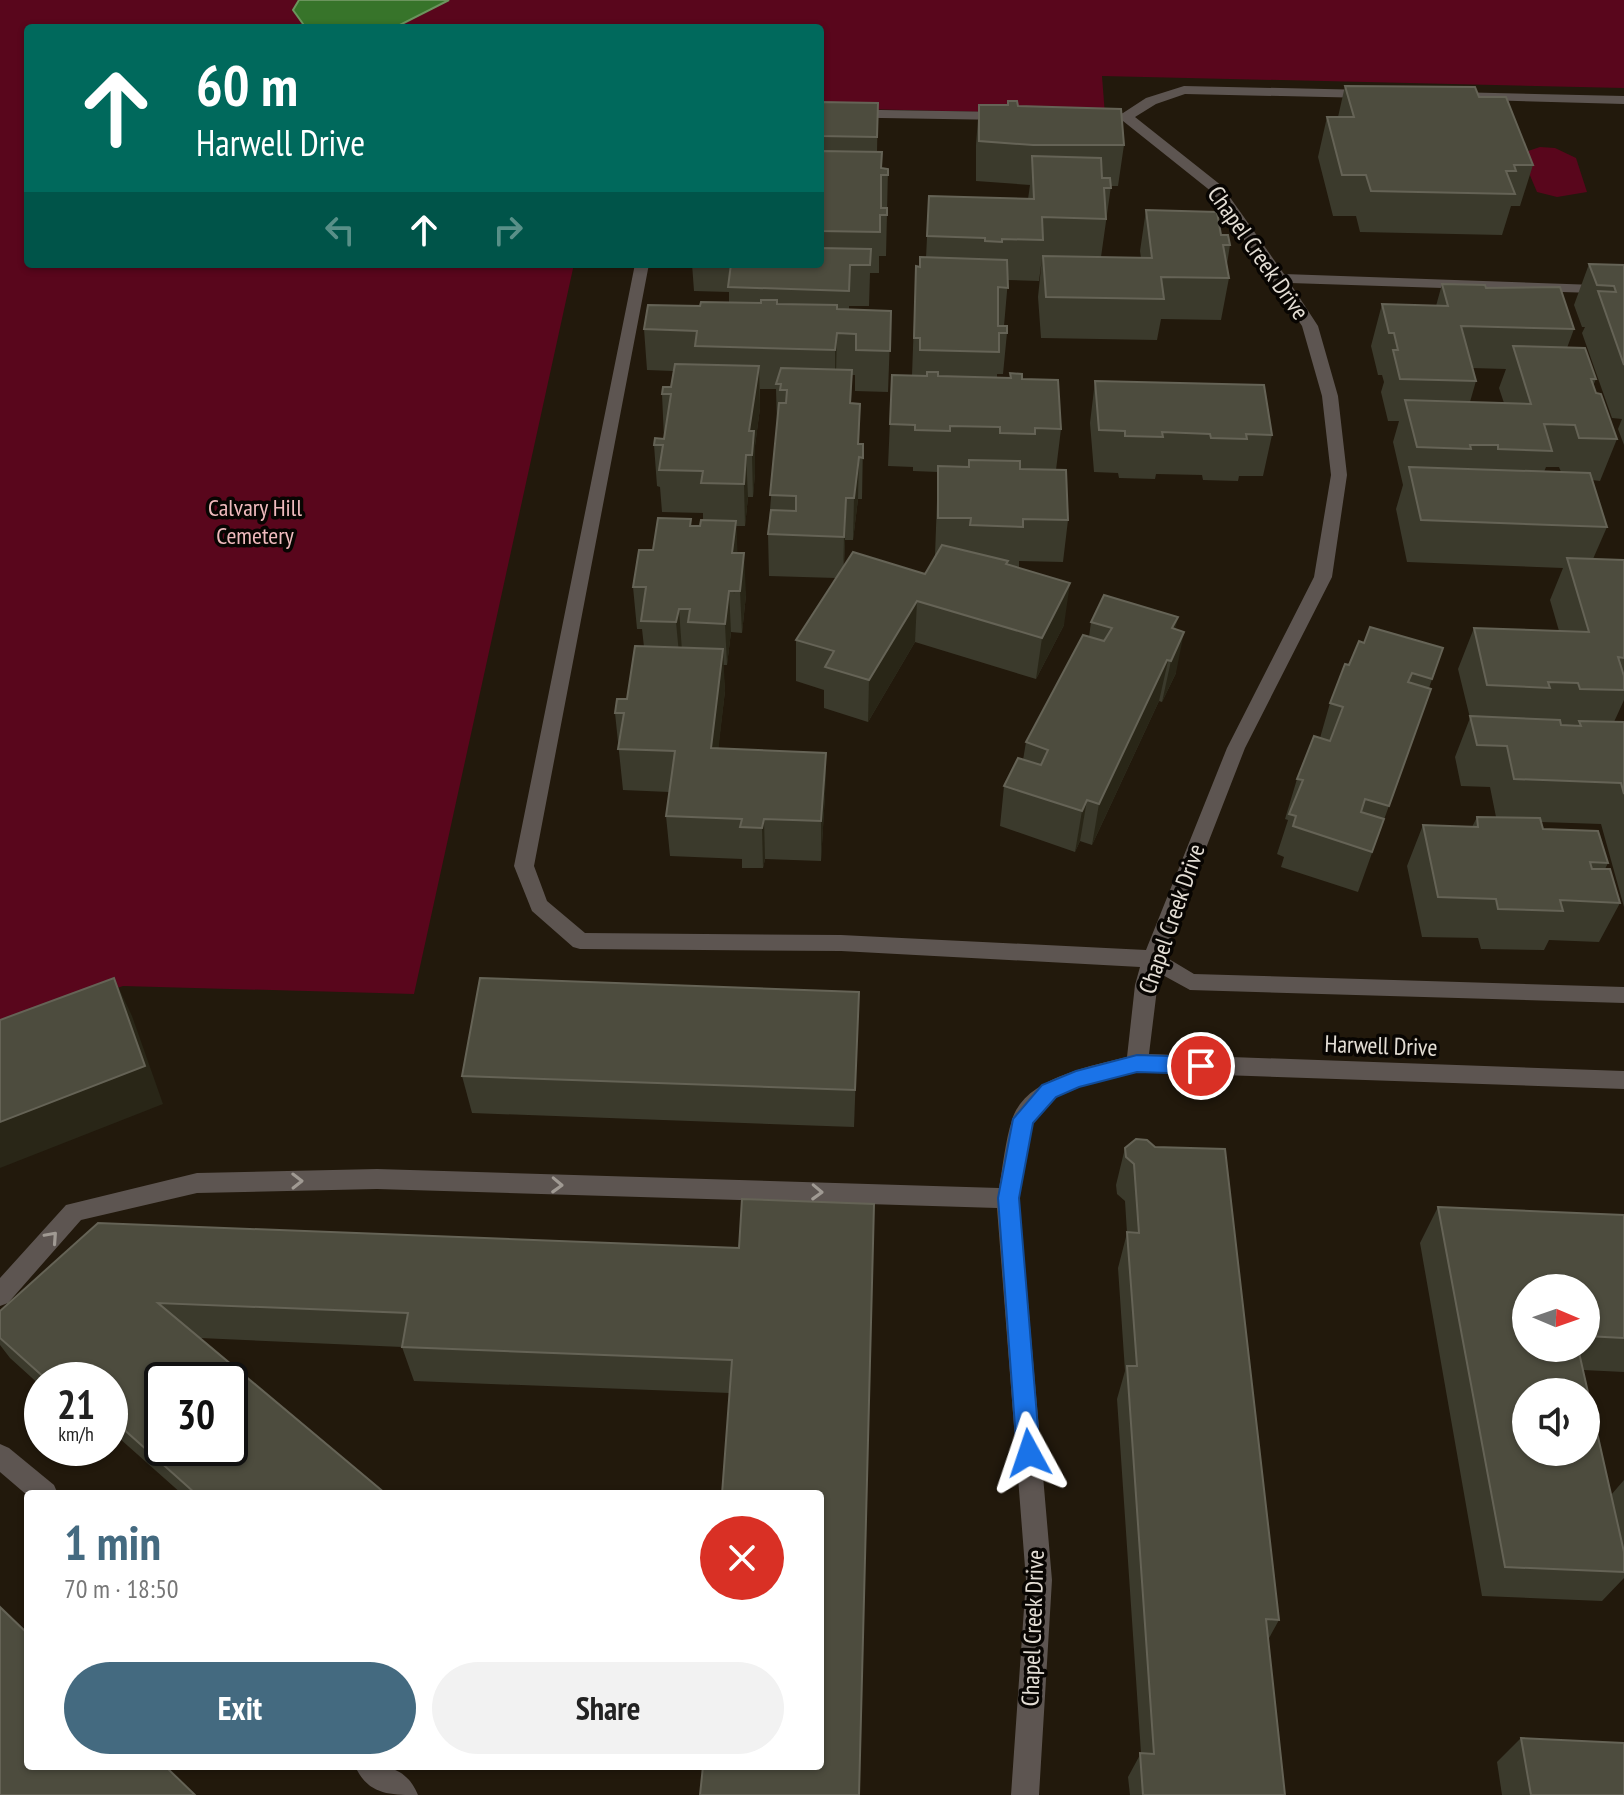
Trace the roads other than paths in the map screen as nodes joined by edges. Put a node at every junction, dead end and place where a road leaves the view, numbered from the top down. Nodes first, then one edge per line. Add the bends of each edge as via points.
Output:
1 (1388, 94) edge
2 (1435, 95) edge
3 (1624, 100) edge
4 (824, 113) edge
5 (1017, 116) edge
6 (1095, 117) edge
7 (1126, 117) junction
8 (641, 268) edge
9 (1280, 278) junction
10 (1624, 290) edge
11 (1153, 959) junction
12 (1624, 995) edge
13 (1137, 1063) junction
14 (1624, 1080) edge
15 (1008, 1198) junction
16 (0, 1295) edge
17 (0, 1456) edge
18 (40, 1490) edge
19 (374, 1770) edge
20 (404, 1795) edge
21 (1025, 1795) edge

1 - 7 street via 1184,90
2 - 3 street
4 - 5 street
6 - 7 street
7 - 9 street, Chapel Creek Drive via 1217,189
8 - 11 street via 524,866 539,905 580,941 841,943
9 - 10 street
9 - 11 street, Chapel Creek Drive via 1310,326 1330,396 1339,475 1323,577 1236,748
11 - 12 street via 1190,982
11 - 13 street, Chapel Creek Drive
13 - 14 street, Harwell Drive
13 - 15 street, Chapel Creek Drive via 1049,1091 1023,1119
16 -> 15 street via 74,1212 197,1183 377,1179
15 - 21 street, Chapel Creek Drive via 1039,1580
17 - 18 street
19 - 20 street

